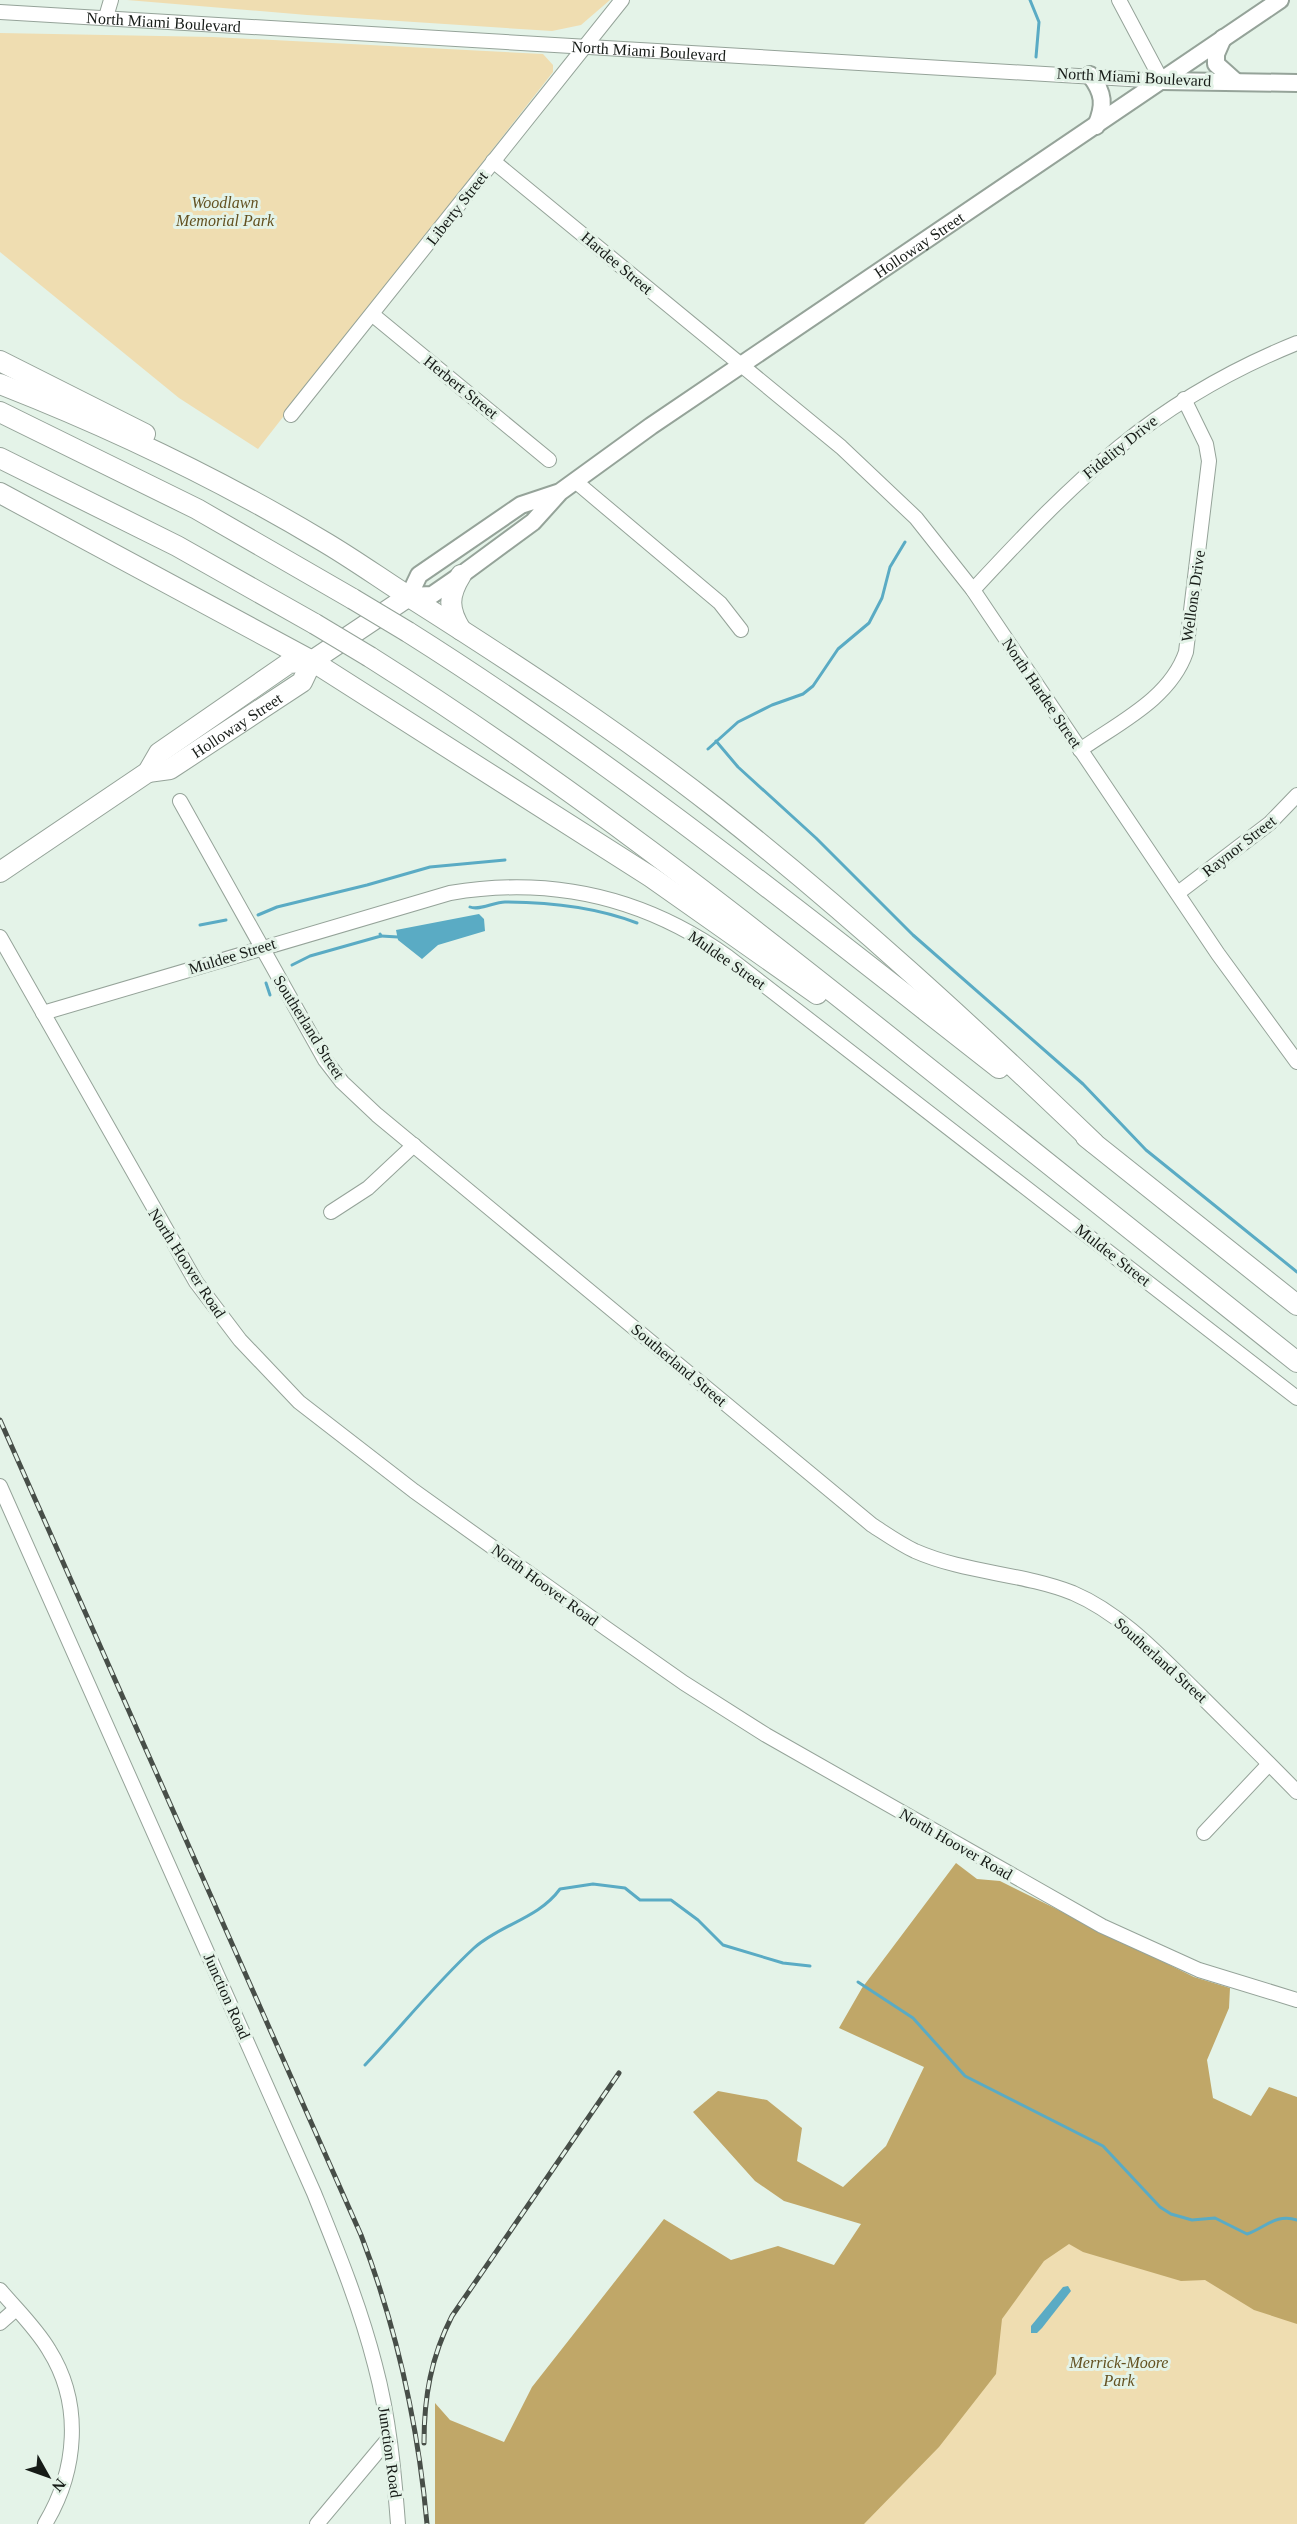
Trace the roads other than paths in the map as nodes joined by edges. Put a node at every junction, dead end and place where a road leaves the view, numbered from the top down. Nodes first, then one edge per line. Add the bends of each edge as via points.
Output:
1 (111, 0) edge
2 (622, 0) edge
3 (1119, 0) edge
4 (1280, 0) edge
5 (0, 12) edge
6 (106, 17) junction
7 (1224, 36) junction
8 (585, 46) junction
9 (1090, 75) junction
10 (1162, 81) junction
11 (1235, 81) junction
12 (1297, 82) edge
13 (1096, 126) junction
14 (493, 161) junction
15 (373, 315) junction
16 (1297, 343) edge
17 (0, 361) edge
18 (741, 366) junction
19 (0, 384) edge
20 (1184, 399) junction
21 (0, 412) edge
22 (291, 415) dead end
23 (0, 458) edge
24 (549, 460) dead end
25 (575, 481) junction
26 (560, 492) junction
27 (0, 493) edge
28 (237, 494) junction
29 (461, 575) junction
30 (973, 590) junction
31 (409, 596) junction
32 (461, 630) junction
33 (741, 630) dead end
34 (254, 631) junction
35 (312, 661) junction
36 (263, 681) junction
37 (1080, 750) junction
38 (148, 772) junction
39 (1297, 795) edge
40 (180, 801) dead end
41 (0, 872) edge
42 (1178, 893) junction
43 (0, 937) edge
44 (261, 948) junction
45 (43, 1013) junction
46 (891, 1038) junction
47 (1297, 1062) edge
48 (1094, 1143) junction
49 (414, 1145) junction
50 (331, 1212) dead end
51 (1297, 1305) edge
52 (1297, 1362) edge
53 (1297, 1398) edge
54 (2, 1496) edge
55 (1269, 1764) junction
56 (1297, 1792) edge
57 (1204, 1833) dead end
58 (1297, 2000) edge
59 (0, 2290) edge
60 (16, 2308) junction
61 (0, 2323) edge
62 (389, 2438) junction
63 (45, 2524) edge
64 (317, 2524) edge
65 (398, 2524) edge

1 - 6 street
2 - 8 street, Liberty Street
3 - 10 street
4 - 7 main road, Holloway Street
5 - 6 street, North Miami Boulevard
6 - 8 street, North Miami Boulevard
7 - 10 main road, Holloway Street
7 - 11 main road via 1216,64
8 - 9 street, North Miami Boulevard
8 - 14 street, Liberty Street
9 - 10 street, North Miami Boulevard
9 - 13 main road via 1102,94
10 - 11 main road, North Miami Boulevard
10 - 13 main road, Holloway Street
11 - 12 main road, North Miami Boulevard
13 - 18 main road, Holloway Street
14 - 15 street, Liberty Street
14 - 18 street, Hardee Street
15 - 22 street, Liberty Street
15 - 24 street, Herbert Street
16 - 20 street, Fidelity Drive
17 - 28 highway via 158,441
18 - 25 main road, Holloway Street
18 - 30 street, North Hardee Street via 892,494 938,543
19 - 28 highway via 107,429
20 - 30 street, Fidelity Drive via 1092,467
20 - 37 street, Wellons Drive via 1206,444 1209,461 1186,652 1164,688
21 - 48 highway, bridge via 188,504 353,598 476,675 658,803
23 - 46 highway, bridge via 177,546 315,624 453,709 633,837
25 - 26 main road, Holloway Street
25 - 33 street via 720,603
26 - 29 main road, Holloway Street via 533,522
26 - 31 main road, Holloway Street via 521,505 419,575
27 - 34 highway
28 - 31 highway
29 - 31 main road, Holloway Street via 432,595
29 - 32 highway via 450,600 452,616
30 - 37 street, North Hardee Street
31 - 32 highway
31 - 35 highway, Holloway Street
32 - 48 highway via 652,760 753,838 971,1027
34 - 35 highway
34 - 36 highway via 269,655
35 - 36 highway, Holloway Street via 289,663
35 - 38 highway, Holloway Street via 302,682 285,694 170,770
35 - 46 highway via 651,877 831,1005
36 - 38 highway, Holloway Street via 159,753
37 - 42 street, North Hardee Street
38 - 41 highway, Holloway Street
39 - 42 street, Raynor Street via 1251,838
40 - 44 street, Southerland Street
42 - 47 street, North Hardee Street
43 - 45 street, North Hoover Road
44 - 45 street, Muldee Street
44 - 49 street, Southerland Street via 333,1072
44 - 53 street, Muldee Street via 429,898 492,887 575,891 649,912 728,957
45 - 58 street, North Hoover Road via 206,1299 273,1376 335,1430 675,1677 794,1751 1102,1926 1199,1970
46 - 52 highway
48 - 51 highway
49 - 50 street via 368,1188
49 - 55 street, Southerland Street via 877,1528 915,1551 1038,1582 1099,1607 1167,1662
54 - 62 street, Junction Road via 314,2193 362,2317
55 - 56 street, Southerland Street
55 - 57 street
59 - 60 street
60 - 61 street
60 - 63 street via 51,2352 71,2408 73,2430 68,2473
62 - 64 street
62 - 65 street, Junction Road

